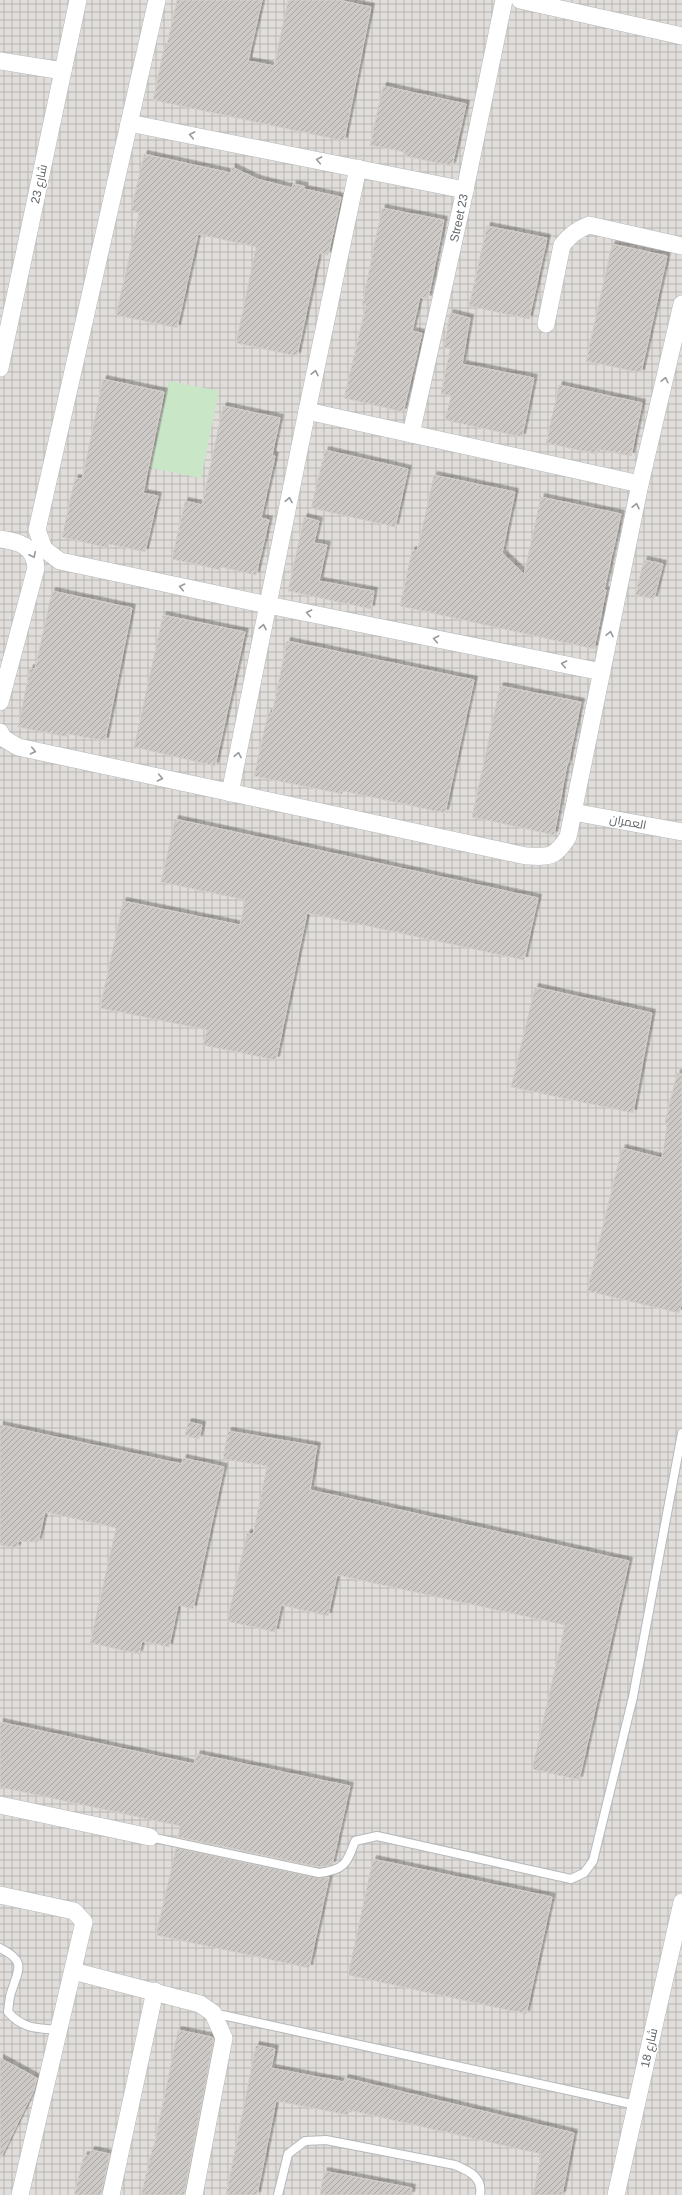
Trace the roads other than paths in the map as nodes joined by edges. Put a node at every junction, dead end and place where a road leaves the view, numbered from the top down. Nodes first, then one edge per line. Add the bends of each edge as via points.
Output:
1 (78, 0) edge
2 (157, 0) edge
3 (504, 0) edge
4 (520, 0) edge
5 (682, 36) edge
6 (0, 60) edge
7 (63, 71) junction
8 (129, 123) junction
9 (358, 168) junction
10 (465, 190) junction
11 (682, 246) edge
12 (682, 304) edge
13 (546, 324) dead end
14 (0, 368) edge
15 (306, 411) junction
16 (410, 434) junction
17 (640, 484) junction
18 (0, 539) edge
19 (268, 605) junction
20 (602, 672) junction
21 (0, 702) edge
22 (0, 732) edge
23 (230, 793) junction
24 (573, 812) junction
25 (682, 832) edge
26 (682, 1433) edge
27 (0, 1805) edge
28 (150, 1837) joint
29 (0, 1895) edge
30 (682, 1902) edge
31 (678, 1942) edge
32 (0, 1948) edge
33 (73, 1971) junction
34 (155, 1991) junction
35 (213, 2013) junction
36 (60, 2030) junction
37 (636, 2105) junction
38 (20, 2195) edge
39 (111, 2195) edge
40 (194, 2195) edge
41 (278, 2195) edge
42 (480, 2195) edge
43 (616, 2195) edge

1 - 7 street, شارع 23
2 - 8 street
3 - 10 street, Street 23
4 - 5 street
6 - 7 street
7 - 14 street, شارع 23
9 -> 8 street
19 -> 8 street via 60,561 44,549 38,536 37,530
9 - 10 street
15 -> 9 street
10 - 16 street, Street 23
11 - 13 street via 589,225 579,229 562,245
17 -> 12 street
15 - 16 street
19 -> 15 street
16 - 17 street
20 -> 17 street
18 -> 21 street via 26,546 34,556 36,568
20 -> 19 street
23 -> 19 street
20 - 24 street
22 -> 23 street via 7,741 18,747
23 - 24 street via 526,856 548,857 561,848 568,837
24 - 25 street, العمران
26 - 28 lane via 633,1697 593,1861 584,1873 570,1879 377,1836 355,1841 348,1862 333,1871 319,1873
27 - 28 street
29 - 33 street via 74,1911 84,1922
30 - 31 street, شارع 18
31 - 37 street, شارع 18
32 - 36 lane via 17,1961 19,1972 8,2012 16,2021 26,2026
33 - 34 street
33 - 36 street
34 - 35 street via 200,2004
34 - 39 street
35 - 37 lane
35 - 40 street via 224,2038
36 - 38 street
37 - 43 street, شارع 18
41 - 42 lane via 288,2154 305,2141 326,2140 455,2165 474,2174 481,2188

